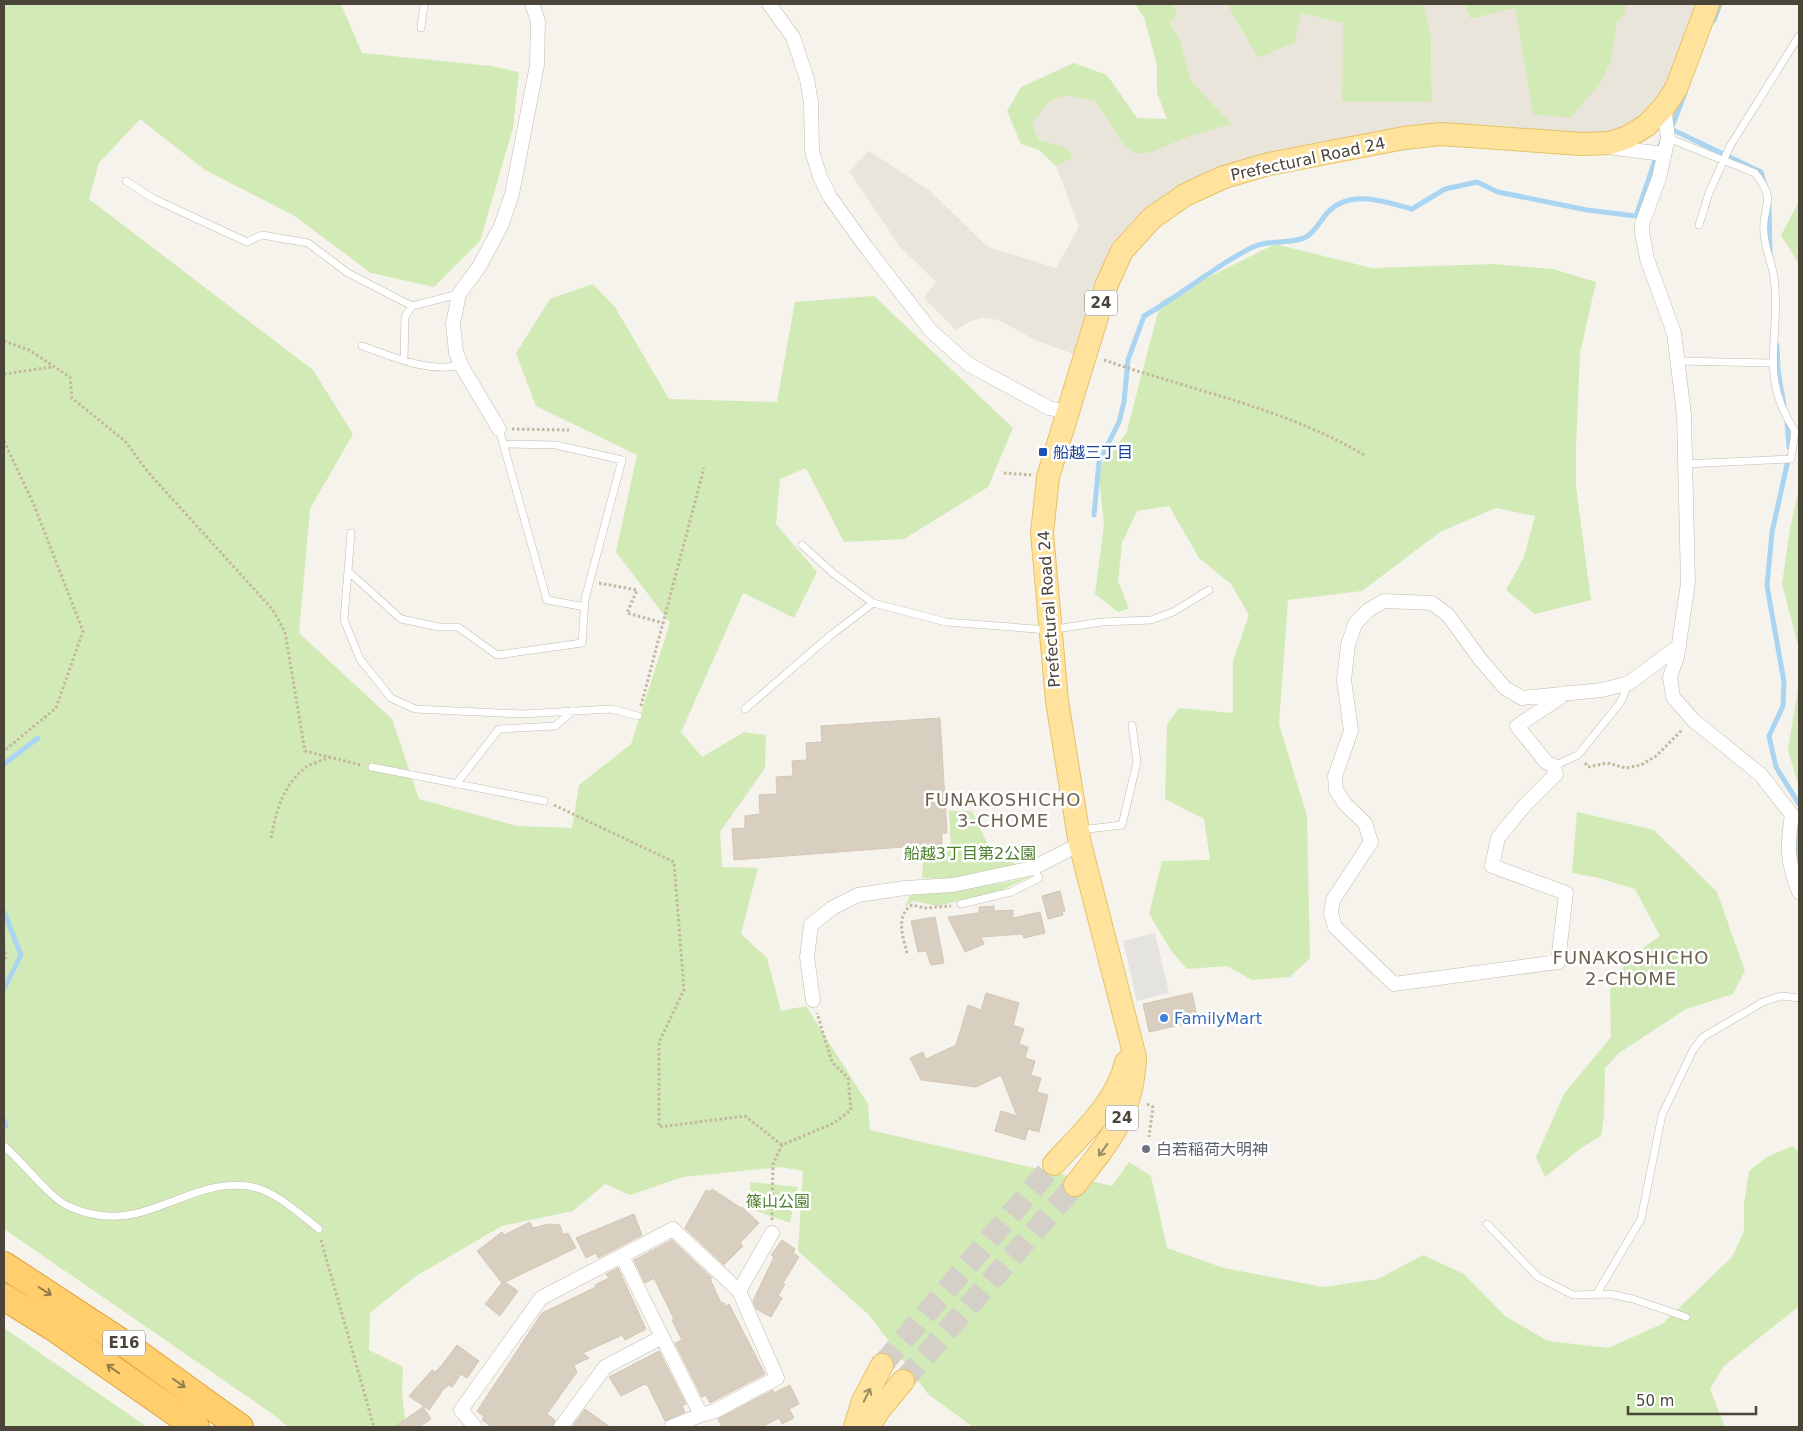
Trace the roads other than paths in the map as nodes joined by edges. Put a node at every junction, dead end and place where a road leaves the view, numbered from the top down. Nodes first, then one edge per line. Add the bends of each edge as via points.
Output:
1 (424, 4) edge
2 (532, 4) edge
3 (769, 4) edge
4 (1708, 4) edge
5 (421, 28) dead end
6 (1799, 36) edge
7 (1664, 107) junction
8 (1668, 138) junction
9 (1582, 144) junction
10 (1663, 154) junction
11 (1724, 160) junction
12 (126, 181) dead end
13 (1699, 225) dead end
14 (459, 294) junction
15 (412, 306) junction
16 (362, 346) dead end
17 (404, 360) junction
18 (1677, 361) junction
19 (1772, 363) junction
20 (461, 365) junction
21 (1067, 412) junction
22 (499, 429) joint
23 (503, 444) junction
24 (1685, 464) junction
25 (351, 533) dead end
26 (802, 545) dead end
27 (348, 571) junction
28 (1209, 590) dead end
29 (873, 603) junction
30 (584, 608) junction
31 (1049, 630) junction
32 (1679, 646) junction
33 (1629, 683) junction
34 (1567, 693) junction
35 (745, 709) dead end
36 (574, 710) junction
37 (638, 716) road end
38 (1132, 725) dead end
39 (1554, 766) junction
40 (372, 767) road end
41 (456, 784) junction
42 (544, 801) road end
43 (1078, 837) junction
44 (1032, 868) junction
45 (1799, 892) edge
46 (961, 904) road end
47 (1799, 998) edge
48 (812, 1000) road end
49 (1132, 1039) junction
50 (4, 1146) edge
51 (1054, 1164) tunnel mouth
52 (1076, 1185) tunnel mouth
53 (1487, 1224) dead end
54 (319, 1229) road end
55 (772, 1233) road end
56 (622, 1256) junction
57 (4, 1265) edge
58 (739, 1291) junction
59 (1597, 1294) junction
60 (4, 1297) edge
61 (1686, 1317) dead end
62 (662, 1337) junction
63 (882, 1365) tunnel mouth
64 (903, 1381) tunnel mouth
65 (701, 1415) junction
66 (196, 1427) edge
67 (240, 1427) edge
68 (475, 1427) edge
69 (561, 1427) edge
70 (671, 1427) edge
71 (855, 1427) edge
72 (869, 1427) edge

1 - 5 lane
2 - 14 street via 538,21 537,65 512,194 501,226 479,267
3 - 21 street via 793,36 807,78 812,150 820,177 830,197 866,247 931,331 968,364 1049,408
4 - 7 main road, Prefectural Road 24 / 24 via 1676,89
6 - 11 lane
7 - 8 street
7 - 9 main road, Prefectural Road 24 / 24 via 1628,137 1610,143
8 - 10 street
8 - 11 lane
9 - 10 street
9 - 21 main road, Prefectural Road 24 / 24 via 1441,134 1404,138 1268,164 1224,177 1185,195 1152,218 1122,251 1107,284
10 - 18 street via 1642,232 1647,259 1674,333
11 - 13 lane
11 - 19 lane via 1755,173 1769,198 1763,232 1774,278
12 - 15 lane via 154,199 247,242 262,235 308,243 348,273
14 - 15 lane
14 - 20 street via 453,324
15 - 17 lane via 405,317
16 - 17 lane
17 - 20 lane via 423,366 450,368
18 - 19 lane
18 - 24 street via 1684,414
19 - 24 lane via 1783,412 1795,430 1792,459
20 - 22 street
21 - 31 main road, Prefectural Road 24 / 24 via 1048,477 1042,533
22 - 23 lane
23 - 30 lane via 547,600
23 - 30 lane via 556,445 622,460
24 - 32 street via 1688,583
25 - 27 lane
26 - 29 lane
27 - 30 lane via 401,619 439,628 458,627 497,655 582,643
27 - 36 lane via 344,620 360,659 391,698 415,709 522,714
28 - 31 lane via 1173,612 1151,620 1102,622
29 - 31 lane via 946,622
29 - 35 lane
31 - 43 main road, Prefectural Road 24 / 24
32 - 33 street
32 - 45 street via 1670,677 1673,697 1693,720 1761,775 1792,815 1788,842 1790,870
33 - 34 street via 1602,690
33 - 39 lane via 1620,703 1578,755
34 - 39 street via 1517,726 1546,762
34 - 39 street via 1522,698 1505,688 1448,615 1432,603 1384,601 1367,611 1356,624 1348,645 1344,680 1351,731 1335,776 1336,790 1365,823 1371,842 1333,900 1331,913 1335,927 1394,984 1558,962 1566,893 1492,866 1498,838 1556,774
36 - 37 lane via 611,709
36 - 41 lane via 555,726 499,729
38 - 43 lane via 1137,762 1122,825
40 - 41 lane
41 - 42 lane
43 - 44 street
43 - 49 main road, Prefectural Road 24 / 24
44 - 46 lane via 1039,878 1011,892
44 - 48 street via 953,885 858,895 832,908 811,925 807,957
47 - 59 lane via 1781,996 1763,1002 1703,1037 1693,1050 1662,1115 1641,1219
49 - 51 main road, Prefectural Road 24 / 24 via 1117,1088
49 -> 52 main road, Prefectural Road 24 / 24 via 1134,1076 1123,1116 1104,1150
50 - 54 lane via 65,1205 92,1216 130,1216 221,1187 249,1186 275,1196
53 - 59 lane via 1538,1277 1573,1294
55 - 58 street
56 - 58 street via 673,1229
56 - 62 street
56 - 68 street via 541,1298 461,1410
57 -> 67 highway, E16 via 132,1349
58 - 65 street via 777,1378 716,1411
59 - 61 lane via 1633,1299
66 -> 60 highway, E16
62 - 65 street
62 - 69 street via 605,1367
71 -> 63 main road via 863,1401
64 - 72 main road
65 - 70 street

